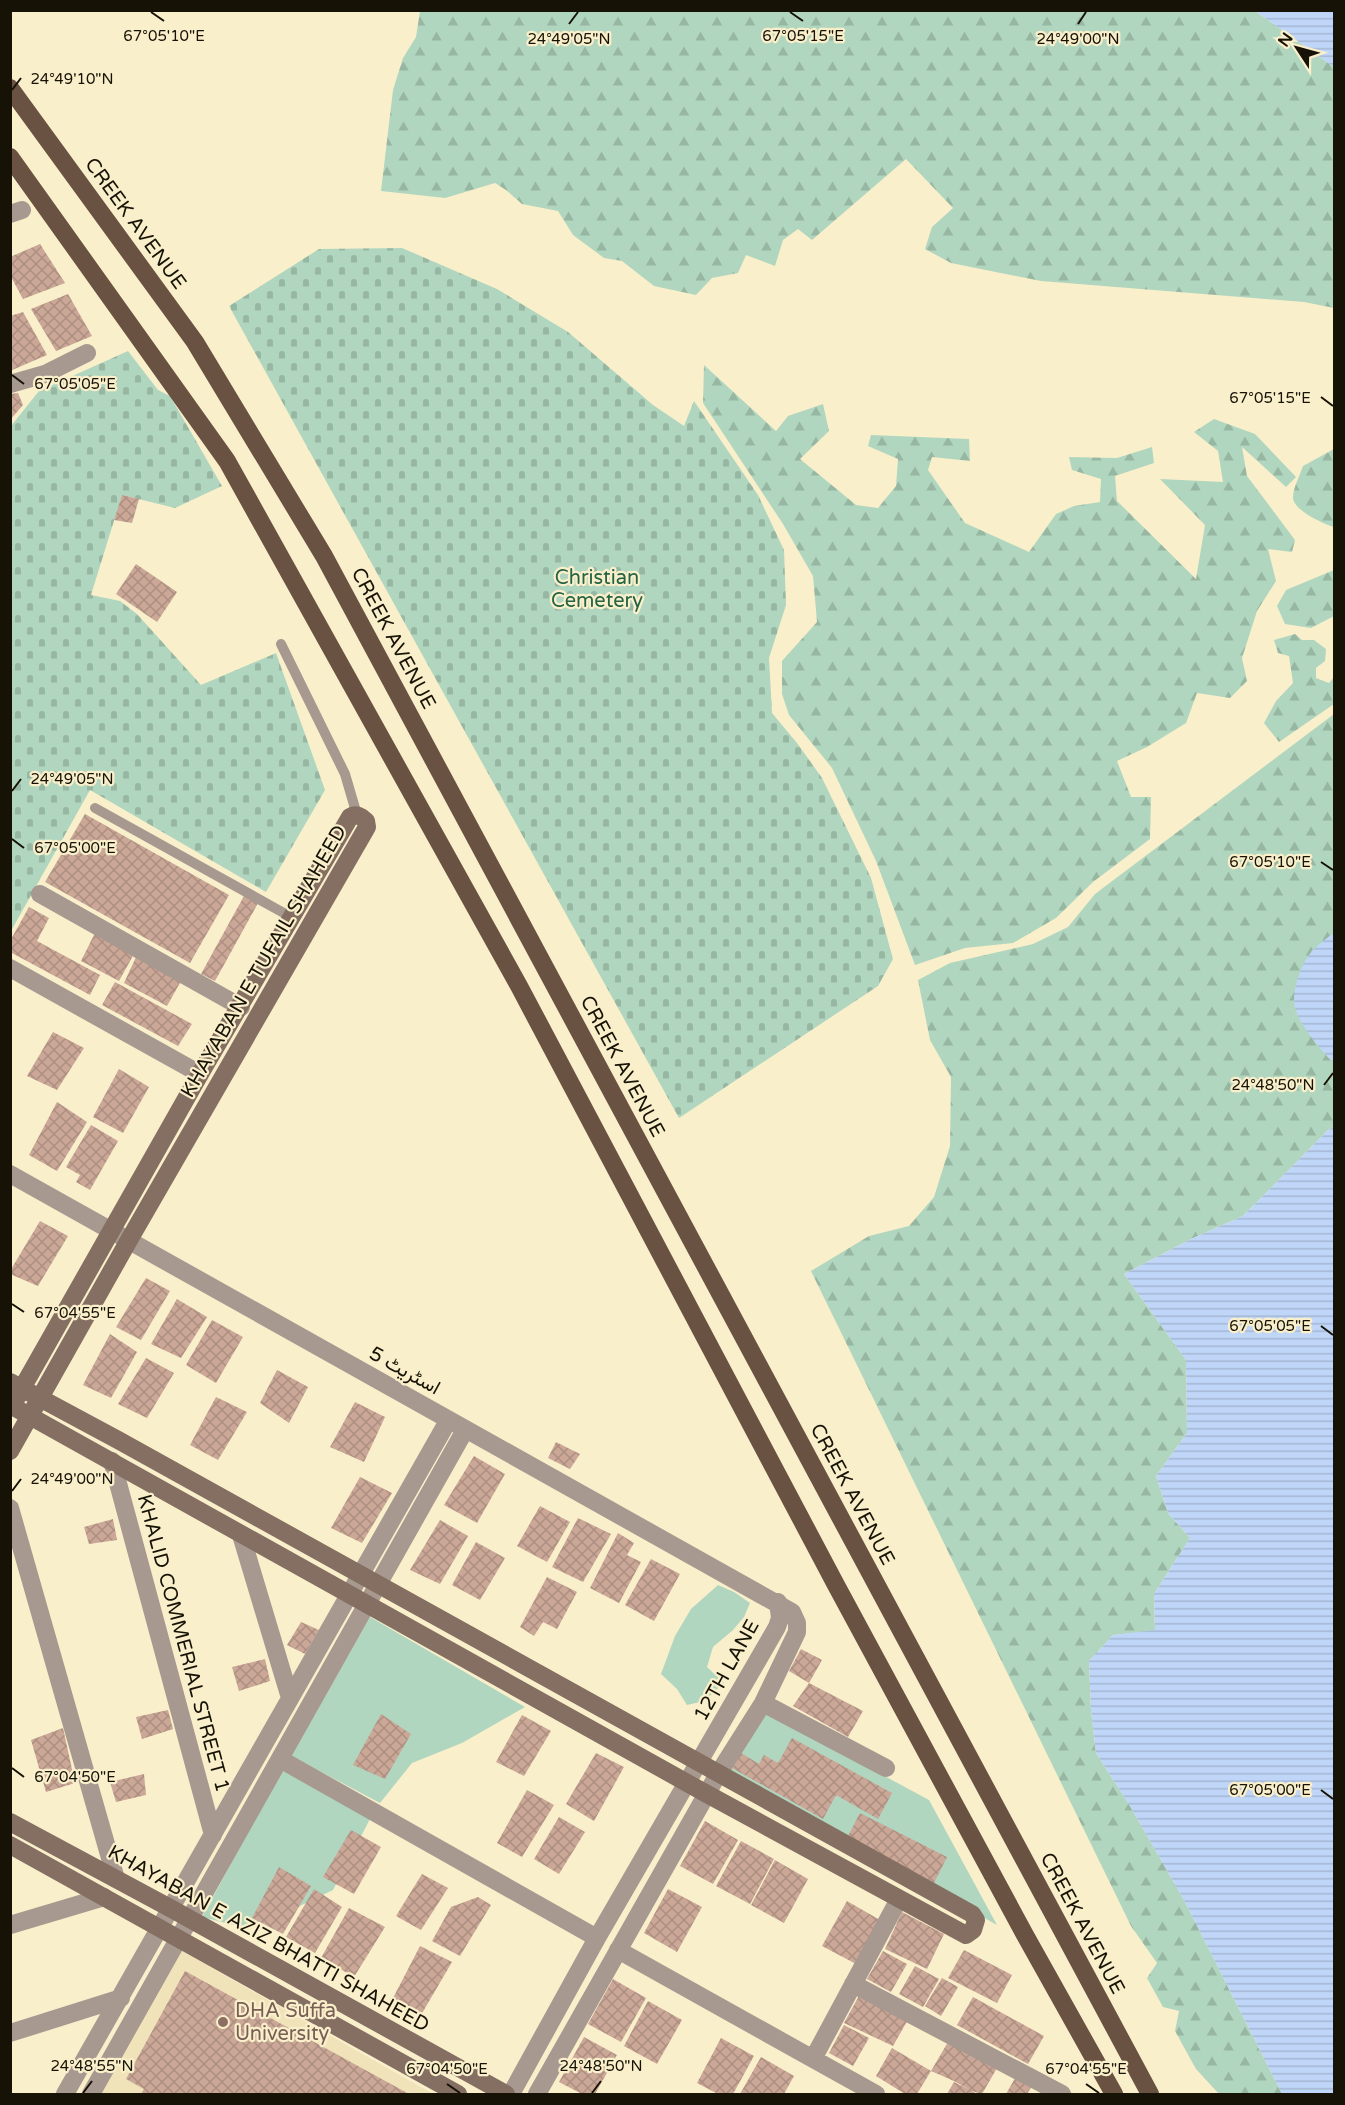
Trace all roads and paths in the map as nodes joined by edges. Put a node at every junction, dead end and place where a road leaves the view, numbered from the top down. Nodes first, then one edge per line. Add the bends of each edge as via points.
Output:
1 (10, 88) edge
2 (10, 157) edge
3 (87, 353) dead end
4 (10, 384) edge
5 (281, 644) dead end
6 (95, 808) dead end
7 (357, 815) junction
8 (40, 894) dead end
9 (291, 917) junction
10 (10, 968) edge
11 (241, 1007) junction
12 (200, 1074) junction
13 (10, 1174) edge
14 (112, 1231) junction
15 (129, 1240) junction
16 (16, 1386) edge
17 (39, 1398) junction
18 (11, 1406) edge
19 (30, 1415) junction
20 (448, 1420) junction
21 (465, 1430) junction
22 (10, 1451) edge
23 (112, 1461) junction
24 (10, 1508) edge
25 (241, 1534) junction
26 (359, 1575) junction
27 (377, 1585) junction
28 (349, 1594) junction
29 (778, 1602) junction
30 (366, 1604) junction
31 (290, 1698) junction
32 (764, 1702) junction
33 (280, 1759) junction
34 (699, 1764) junction
35 (886, 1768) dead end
36 (718, 1774) junction
37 (688, 1783) junction
38 (707, 1794) junction
39 (10, 1822) edge
40 (213, 1836) junction
41 (10, 1845) edge
42 (116, 1879) junction
43 (104, 1897) junction
44 (899, 1899) junction
45 (170, 1908) junction
46 (190, 1920) junction
47 (10, 1925) edge
48 (160, 1928) junction
49 (597, 1938) junction
50 (180, 1939) junction
51 (618, 1950) junction
52 (853, 1984) junction
53 (121, 1998) junction
54 (10, 2033) edge
55 (813, 2060) junction
56 (65, 2094) edge
57 (91, 2094) edge
58 (458, 2094) edge
59 (506, 2094) edge
60 (511, 2094) edge
61 (537, 2094) edge
62 (876, 2094) edge
63 (1062, 2094) edge
64 (1114, 2094) edge
65 (1150, 2094) edge

1 - 65 main road, CREEK AVENUE via 195,342 324,556
2 - 64 main road via 233,471 519,986 858,1626
3 - 4 street via 45,374
5 - 7 lane via 345,774
6 - 9 lane
7 - 9 street, KHAYABAN E TUFAIL SHAHEED via 350,817
7 - 15 street, KHAYABAN E TUFAIL SHAHEED via 366,821 367,827
8 - 11 street
9 - 11 street, KHAYABAN E TUFAIL SHAHEED
10 - 12 street
11 - 12 street, KHAYABAN E TUFAIL SHAHEED
12 - 14 street, KHAYABAN E TUFAIL SHAHEED
13 - 14 street, اسٹریٹ 5
14 - 15 street, اسٹریٹ 5
14 - 16 street, KHAYABAN E TUFAIL SHAHEED
15 - 17 street, KHAYABAN E TUFAIL SHAHEED
15 - 20 street, اسٹریٹ 5
16 - 17 street
16 - 18 street, KHAYABAN E TUFAIL SHAHEED
17 - 19 street, KHAYABAN E TUFAIL SHAHEED
17 - 26 street
18 - 19 street
19 - 22 street, KHAYABAN E TUFAIL SHAHEED
19 - 23 street
20 - 21 street, اسٹریٹ 5
20 - 26 street
21 - 27 street
21 - 29 street, اسٹریٹ 5
23 - 25 street
23 - 40 street, KHALID COMMERIAL STREET 1
24 - 42 street
25 - 28 street
25 - 31 street
26 - 27 street
26 - 28 street
27 - 30 street
27 - 34 street
28 - 30 street
28 - 31 street
29 - 32 street, 12TH LANE via 792,1612 797,1632
29 - 34 street, 12TH LANE via 777,1627
30 - 33 street
30 - 37 street
31 - 40 street
32 - 35 street
32 - 36 street, 12TH LANE
33 - 46 street
33 - 49 street
34 - 36 street
34 - 37 street, 12TH LANE
36 - 38 street, 12TH LANE
36 - 44 street via 972,1914 975,1926 966,1935
37 - 38 street
37 - 49 street, 12TH LANE
38 - 44 street
38 - 51 street, 12TH LANE
39 - 42 street, KHAYABAN E AZIZ BHATTI SHAHEED
40 - 45 street
41 - 43 street
42 - 45 street, KHAYABAN E AZIZ BHATTI SHAHEED
43 - 47 street
43 - 48 street
44 - 52 street
45 - 46 street, KHAYABAN E AZIZ BHATTI SHAHEED
45 - 48 street
46 - 50 street
46 - 59 street, KHAYABAN E AZIZ BHATTI SHAHEED
48 - 50 street
48 - 53 street
49 - 60 street, 12TH LANE
50 - 57 street
50 - 58 street
51 - 55 street
51 - 61 street, 12TH LANE
52 - 55 street
52 - 63 street
53 - 54 street
53 - 56 street
55 - 62 street

